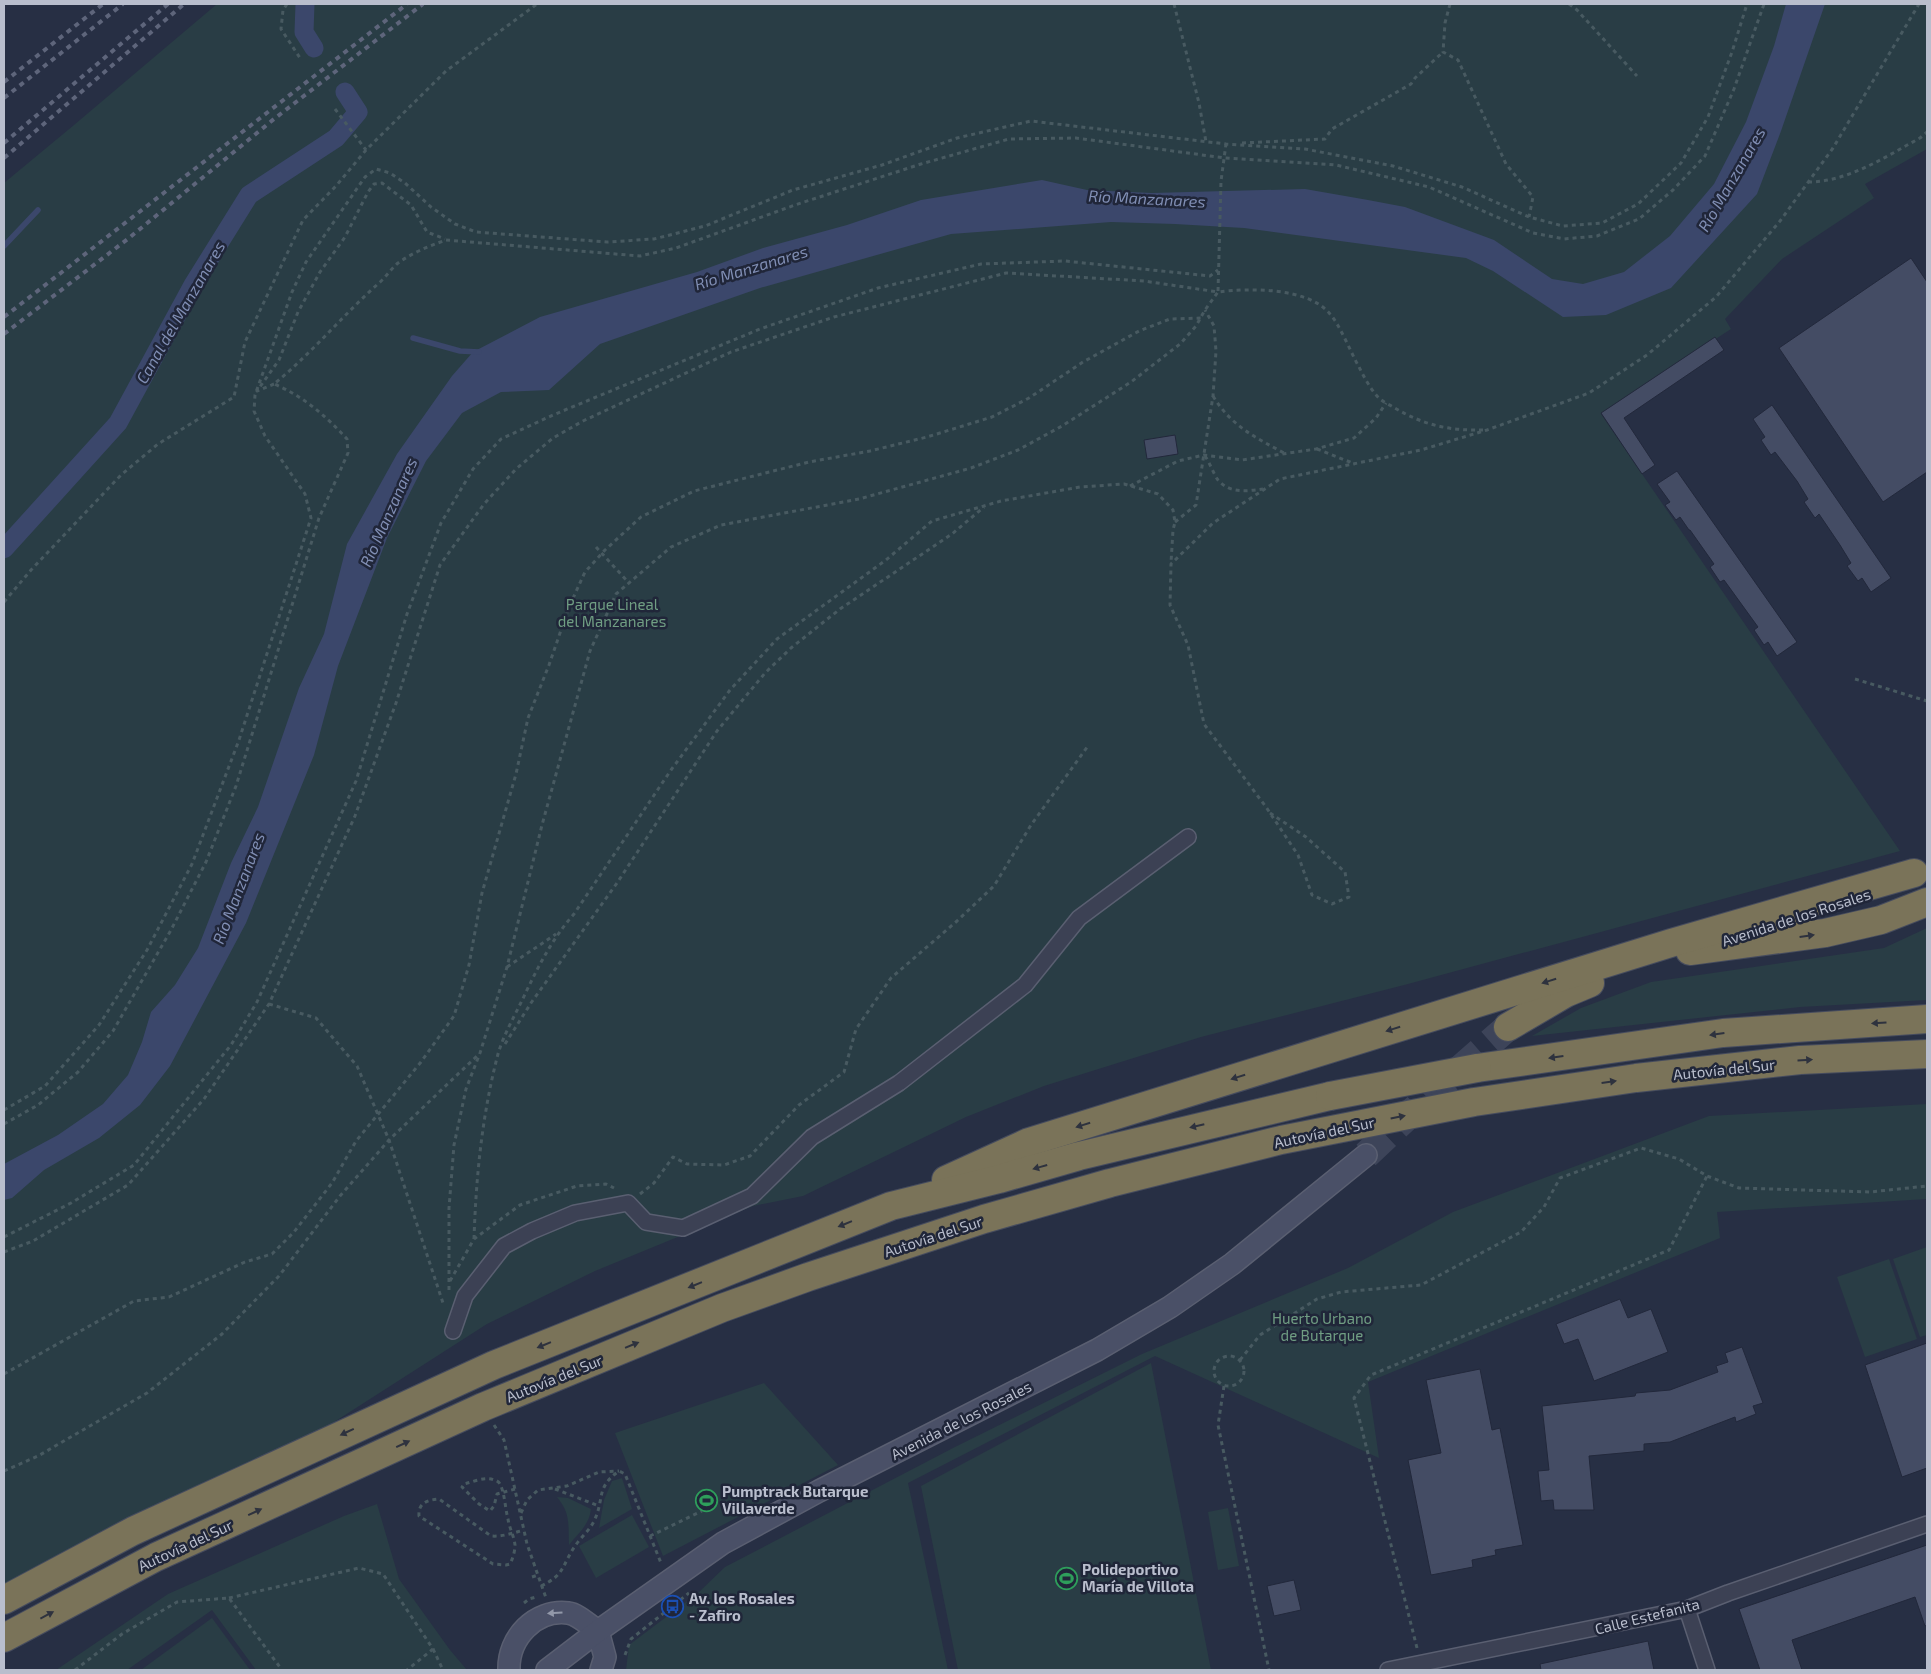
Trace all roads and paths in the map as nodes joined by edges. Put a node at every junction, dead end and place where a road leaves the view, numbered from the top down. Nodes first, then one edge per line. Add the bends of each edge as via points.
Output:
1 (287, 4) edge
2 (538, 4) edge
3 (1174, 4) edge
4 (1450, 4) edge
5 (1569, 4) edge
6 (1747, 4) edge
7 (1764, 4) edge
8 (1920, 4) edge
9 (1443, 52) junction
10 (300, 58) dead end
11 (1637, 76) dead end
12 (335, 109) dead end
13 (1927, 132) edge
14 (1206, 142) junction
15 (1226, 144) junction
16 (366, 150) junction
17 (1225, 158) junction
18 (1808, 182) junction
19 (1529, 218) junction
20 (446, 240) junction
21 (1219, 269) junction
22 (1218, 292) junction
23 (1205, 310) junction
24 (1201, 318) junction
25 (274, 384) junction
26 (257, 391) junction
27 (1212, 396) junction
28 (1386, 403) junction
29 (1487, 430) junction
30 (1316, 449) junction
31 (1287, 454) junction
32 (1204, 455) junction
33 (1356, 464) junction
34 (1129, 486) junction
35 (1265, 488) junction
36 (985, 506) junction
37 (1175, 522) junction
38 (596, 547) dead end
39 (602, 553) junction
40 (1171, 564) junction
41 (630, 583) junction
42 (4, 602) edge
43 (1855, 680) dead end
44 (1927, 701) edge
45 (1088, 746) dead end
46 (1270, 814) junction
47 (1188, 837) dead end
48 (1921, 869) edge
49 (1927, 902) edge
50 (557, 933) junction
51 (1689, 951) junction
52 (506, 967) junction
53 (269, 1004) junction
54 (1927, 1019) edge
55 (1508, 1027) tunnel mouth
56 (480, 1053) junction
57 (499, 1053) junction
58 (1927, 1054) edge
59 (4, 1110) edge
60 (378, 1114) junction
61 (4, 1124) edge
62 (389, 1140) junction
63 (1366, 1155) tunnel mouth
64 (1708, 1176) junction
65 (654, 1183) dead end
66 (1927, 1186) edge
67 (891, 1206) junction
68 (4, 1237) edge
69 (474, 1239) dead end
70 (4, 1252) edge
71 (448, 1315) junction
72 (453, 1331) joint
73 (1240, 1360) junction
74 (4, 1374) edge
75 (1224, 1386) junction
76 (494, 1425) dead end
77 (4, 1471) edge
78 (619, 1471) junction
79 (552, 1488) junction
80 (515, 1489) junction
81 (502, 1492) junction
82 (599, 1506) junction
83 (702, 1511) dead end
84 (521, 1514) junction
85 (1927, 1524) edge
86 (524, 1530) junction
87 (512, 1534) junction
88 (650, 1536) junction
89 (661, 1563) dead end
90 (538, 1575) junction
91 (532, 1577) dead end
92 (542, 1586) junction
93 (692, 1590) dead end
94 (228, 1598) junction
95 (4, 1600) edge
96 (1687, 1609) junction
97 (548, 1613) junction
98 (598, 1631) junction
99 (4, 1638) edge
100 (432, 1649) junction
101 (623, 1663) dead end
102 (1421, 1664) junction
103 (75, 1670) edge
104 (282, 1670) edge
105 (407, 1670) edge
106 (443, 1670) edge
107 (509, 1670) edge
108 (547, 1670) edge
109 (601, 1670) edge
110 (1269, 1670) edge
111 (1388, 1670) edge
112 (1706, 1670) edge

1 - 10 path via 281,29
2 - 16 path via 446,71
3 - 14 path
4 - 9 path
5 - 11 path
6 - 19 path via 1708,118 1681,163 1638,204 1602,223 1563,226
7 - 17 path via 1734,90 1704,156 1673,190 1639,219 1597,236 1564,239 1534,233 1429,187 1336,165
8 - 18 path
9 - 15 path via 1411,84 1332,129 1325,139
9 - 19 path via 1458,60 1506,164 1533,197
12 - 16 path
13 - 18 path via 1869,166 1825,182
14 - 15 path
14 - 26 path via 1031,121 957,138 882,165 793,190 705,226 654,239 607,242 476,232 455,224 390,173 376,169 365,177 306,262
15 - 17 path
15 - 19 path via 1305,149 1394,166 1462,187
16 - 42 path via 303,220 245,342 234,397 158,444 121,475
17 - 20 path via 1076,138 1009,138 804,202 676,248 640,256
17 - 21 path via 1221,182
18 - 29 path via 1716,298 1647,355 1589,393
20 - 25 path via 397,264
20 - 26 path via 426,232 412,205 382,183 374,184 346,237 320,272 298,312 279,360
21 - 22 path
21 - 68 path via 1210,276 1065,261 981,264 887,286 760,329 501,439 473,469 441,523 407,614 356,781 256,1002 231,1045 134,1165 71,1203
22 - 23 path
22 - 28 path via 1243,289 1269,291 1300,296 1318,304 1330,314 1378,398
22 - 53 path via 1144,281 1006,273 834,317 731,352 553,438 516,469 484,504 440,565 396,703 355,816
23 - 24 path
23 - 27 path via 1214,326 1216,350
24 - 39 path via 1170,319 1139,331 992,417 927,437 694,491 641,517
24 - 41 path via 1180,344 1131,382 1018,450 972,468 859,499 721,526 671,547
25 - 26 path
25 - 61 path via 294,392 332,423 347,438 348,453 319,518 236,786 206,862 176,922 112,1031 78,1072 38,1105
26 - 59 path via 254,412 265,436 305,494 311,518 240,740 192,864 147,950 99,1025 45,1086
27 - 31 path via 1241,429
27 - 32 path
28 - 29 path via 1410,417 1440,427
28 - 30 path via 1376,418 1354,438
29 - 33 path via 1421,450
30 - 31 path
30 - 33 path
31 - 32 path via 1242,460
32 - 34 path via 1178,461
32 - 35 path via 1217,480 1227,488 1242,492
32 - 37 path via 1196,505
33 - 35 path via 1280,479
34 - 36 path via 1080,487
34 - 37 path via 1158,494 1173,510
35 - 40 path via 1213,524
36 - 50 path via 932,521 886,560 777,639 730,690 671,770 574,914
36 - 57 path via 952,534 840,609 764,673 717,731 618,883
37 - 40 path
38 - 39 path
39 - 41 path
39 - 60 path via 585,572 569,607 528,718 454,1016
40 - 46 path via 1170,605 1188,645 1204,724
41 - 52 path via 616,594 590,651
43 - 44 path
45 - 65 path via 1031,825 994,886 892,978 856,1029 844,1072 799,1105 750,1156 724,1165 687,1164 673,1157
46 - 46 path via 1298,856 1312,895 1332,904 1348,897 1345,872 1306,837
47 - 72 street via 1079,918 1025,985 899,1083 812,1136 752,1196 683,1228 646,1222 628,1203 575,1213 532,1231 504,1246 465,1296
48 - 51 highway, Avenida de los Rosales via 1858,900
48 -> 67 highway via 1029,1142
51 -> 49 highway, Avenida de los Rosales via 1825,933 1880,920
50 - 52 path
50 - 57 path
51 - 55 highway, Avenida de los Rosales via 1566,993
52 - 56 path
53 - 60 path via 316,1018 357,1066
53 - 70 path via 204,1099 128,1185 33,1241
54 -> 67 highway, bridge via 1724,1034 1477,1068 1330,1096 1124,1144
56 - 62 path
56 - 71 path via 466,1089 454,1145 449,1208
57 - 69 path via 484,1120 476,1182
99 -> 58 highway, Autovía del Sur via 156,1557 483,1407 722,1308 984,1219 1281,1140 1474,1102 1636,1078 1791,1061
60 - 62 path
60 - 74 path via 356,1141 326,1190 294,1232 272,1254 245,1262 169,1297 134,1301
62 - 71 path
62 - 77 path via 340,1196 278,1276 222,1334 147,1393 38,1456
63 - 98 street, Avenida de los Rosales via 1232,1264 1170,1307 1097,1350 723,1543
64 - 66 path via 1739,1188 1870,1192
64 - 73 path via 1679,1159 1641,1148 1560,1178 1544,1207 1521,1232 1421,1285 1341,1292 1317,1299 1260,1335
64 - 102 path via 1669,1250 1370,1375 1354,1398
67 -> 95 highway via 484,1370 132,1531
71 - 72 path
73 - 75 path via 1244,1368 1243,1378 1235,1386
73 - 75 path via 1232,1355 1216,1362 1215,1379
75 - 110 path via 1218,1425
76 - 80 path via 504,1440
78 - 79 path via 599,1472 567,1486
78 - 82 path via 606,1482
78 - 88 path via 625,1474
79 - 82 path
79 - 84 path via 538,1490 527,1500
80 - 81 path
80 - 84 path
81 - 81 path via 496,1480 489,1478 462,1487 490,1511 497,1494
81 - 87 path
82 - 92 path via 594,1521 575,1546 564,1570
83 - 88 path
84 - 86 path
85 - 96 street, Calle Estefanita
86 - 87 path
86 - 90 path
87 - 87 path via 491,1536 438,1500 429,1500 419,1509 419,1516 428,1523 493,1564 510,1564 515,1545
88 - 89 path
90 - 91 path
90 - 92 path
92 - 97 path
93 - 101 path via 631,1639
94 - 100 path via 359,1568 383,1574
94 - 103 path via 177,1602 122,1634
94 - 104 path
96 - 102 street, Calle Estefanita
96 - 112 street
98 -> 97 street via 570,1613
97 - 107 street via 527,1624 514,1643
98 - 108 street, Avenida de los Rosales
98 - 109 street via 605,1657
100 - 105 path
100 - 106 path
102 - 111 street, Calle Estefanita

